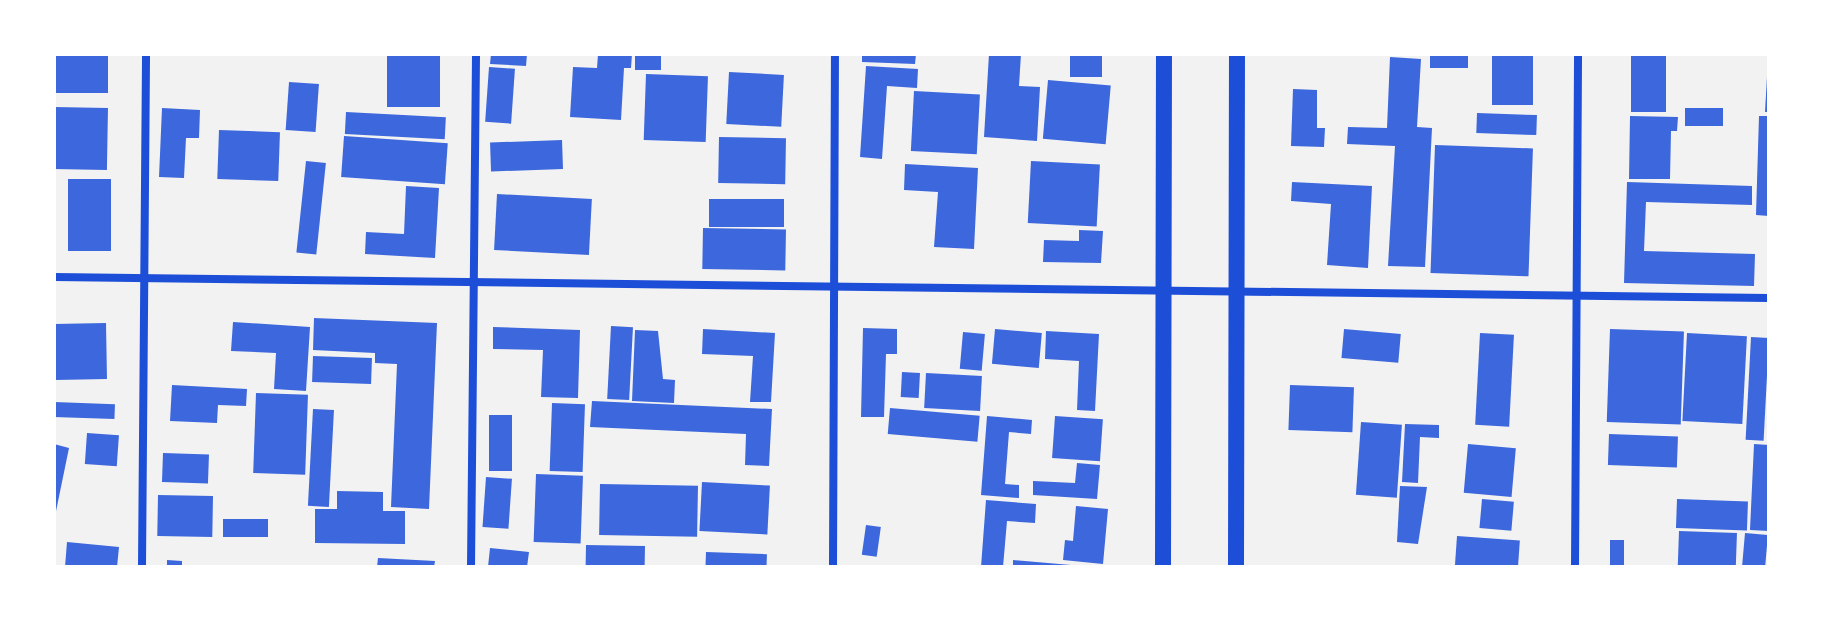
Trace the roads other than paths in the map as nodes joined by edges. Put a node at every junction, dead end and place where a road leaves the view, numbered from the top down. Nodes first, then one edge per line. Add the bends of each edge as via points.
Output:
1 (146, 54) edge
2 (476, 54) edge
3 (835, 54) edge
4 (1164, 54) edge
5 (1237, 54) edge
6 (1578, 54) edge
7 (54, 277) edge
8 (144, 278) junction
9 (474, 282) junction
10 (834, 286) junction
11 (1165, 289) junction
12 (1234, 290) junction
13 (1577, 294) junction
14 (1769, 298) edge
15 (142, 567) edge
16 (471, 567) edge
17 (833, 567) edge
18 (1163, 567) edge
19 (1236, 567) edge
20 (1575, 567) edge

1 - 8 street
2 - 9 street
3 - 10 street
4 - 11 main road
5 - 12 main road
6 - 13 street
7 - 8 street
8 - 9 street
8 - 15 street
9 - 10 street
9 - 16 street
10 - 11 street
10 - 17 street
11 - 12 street
11 - 18 main road
12 - 13 street
12 - 19 main road
13 - 14 street
13 - 20 street

